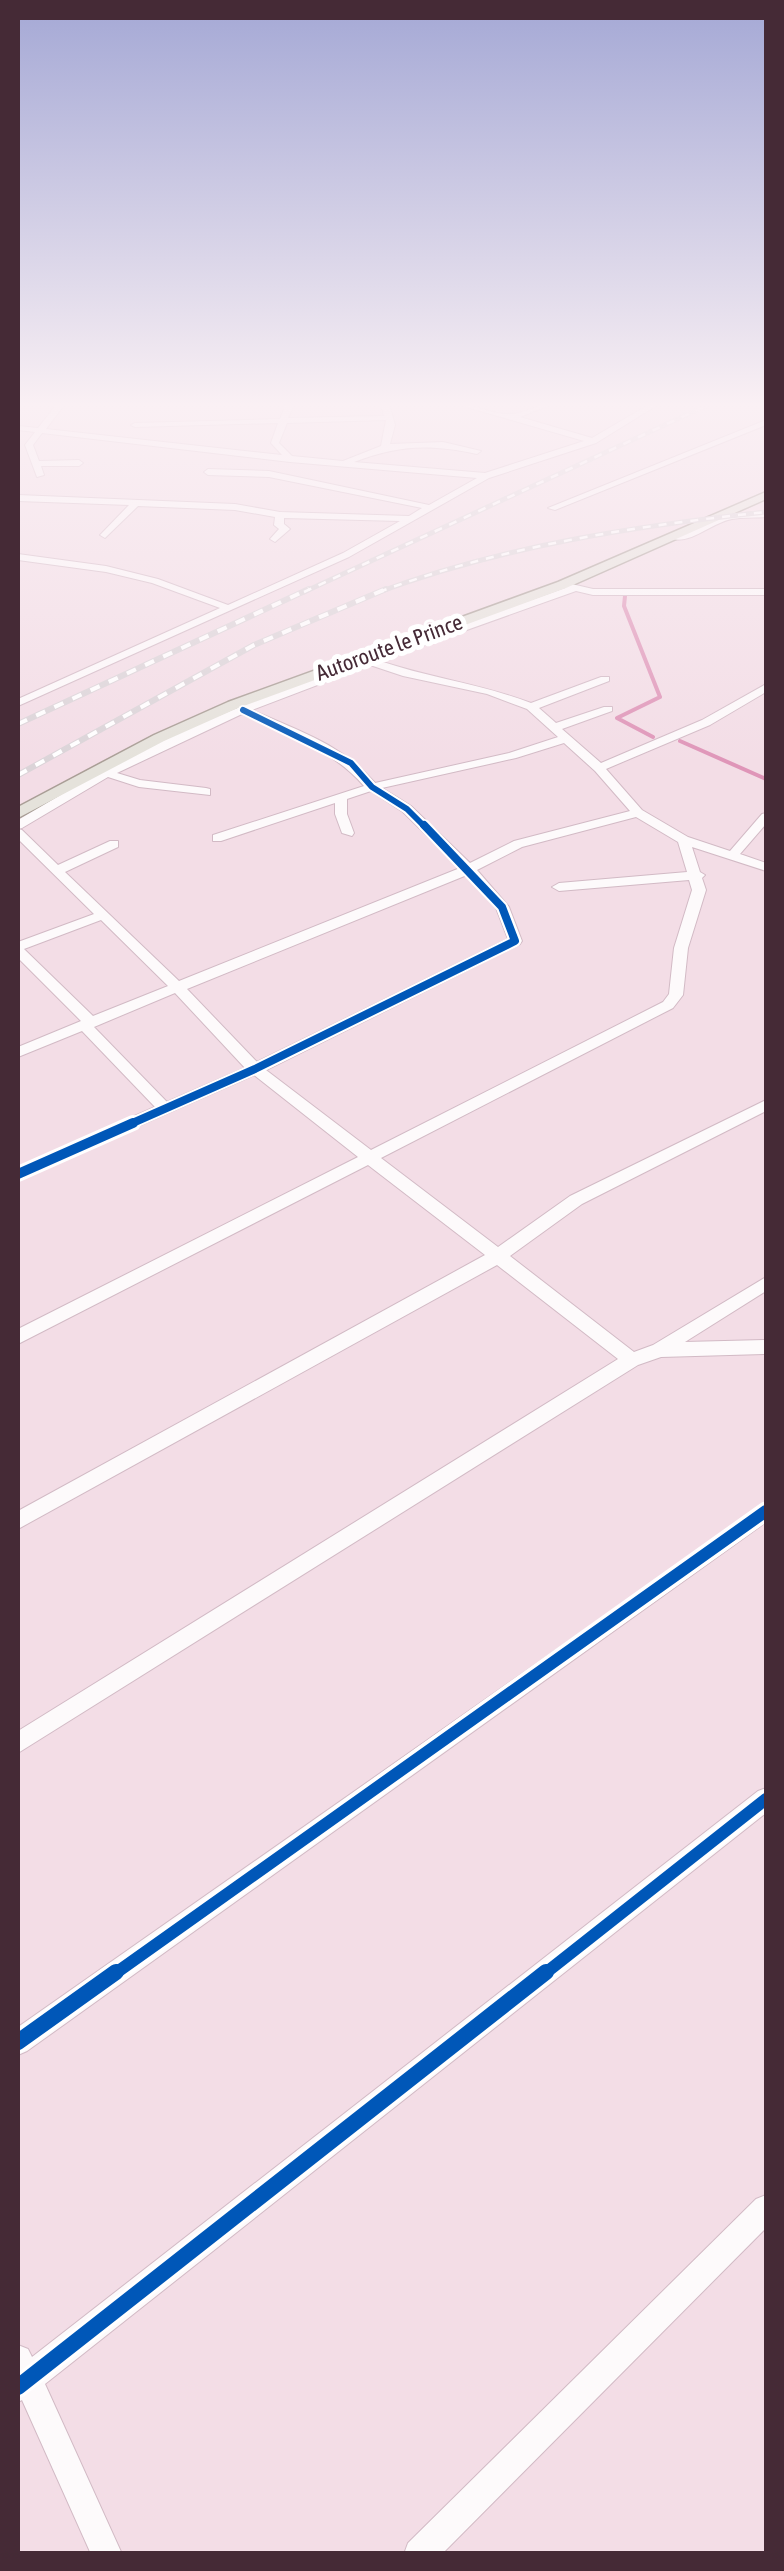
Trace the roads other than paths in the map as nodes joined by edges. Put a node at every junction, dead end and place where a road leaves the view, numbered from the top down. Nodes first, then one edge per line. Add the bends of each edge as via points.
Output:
1 (114, 524) edge
2 (280, 524) edge
3 (397, 524) edge
4 (678, 524) edge
5 (702, 524) edge
6 (713, 524) edge
7 (104, 534) dead end
8 (672, 538) junction
9 (275, 539) dead end
10 (18, 557) edge
11 (568, 587) junction
12 (766, 592) edge
13 (228, 608) junction
14 (370, 661) junction
15 (605, 679) dead end
16 (766, 687) edge
17 (749, 700) junction
18 (18, 704) edge
19 (766, 707) edge
20 (531, 708) junction
21 (608, 709) dead end
22 (243, 710) junction
23 (554, 728) junction
24 (565, 738) junction
25 (599, 768) junction
26 (106, 773) junction
27 (372, 787) junction
28 (206, 792) dead end
29 (341, 797) junction
30 (18, 798) edge
31 (638, 812) junction
32 (18, 813) edge
33 (766, 817) edge
34 (18, 824) edge
35 (18, 833) edge
36 (348, 833) dead end
37 (217, 838) dead end
38 (684, 840) junction
39 (114, 844) dead end
40 (732, 856) junction
41 (766, 867) edge
42 (469, 869) junction
43 (56, 871) junction
44 (698, 875) junction
45 (559, 887) dead end
46 (100, 916) junction
47 (18, 949) edge
48 (177, 987) junction
49 (87, 1024) junction
50 (18, 1052) edge
51 (255, 1069) junction
52 (766, 1105) edge
53 (165, 1109) junction
54 (370, 1156) junction
55 (18, 1174) edge
56 (498, 1256) junction
57 (766, 1283) edge
58 (18, 1337) edge
59 (766, 1346) edge
60 (660, 1350) junction
61 (632, 1360) junction
62 (766, 1511) edge
63 (18, 1521) edge
64 (18, 1743) edge
65 (766, 1799) edge
66 (18, 2042) edge
67 (766, 2209) edge
68 (21, 2376) edge
69 (107, 2554) edge
70 (419, 2554) edge

1 - 7 street
2 - 9 street via 285,528
3 - 13 street via 346,555
4 - 30 main road, Autoroute le Prince via 603,558 264,681
5 - 8 main road, Autoroute le Prince
6 - 8 street
8 - 11 main road, Autoroute le Prince
10 - 13 street via 122,573
11 - 12 street
11 - 14 street
11 - 32 main road, Autoroute le Prince via 233,705
13 - 18 street
14 - 20 street
14 - 22 street
15 - 20 street
16 - 17 street
17 - 19 street
17 - 25 street
20 - 23 street
21 - 23 street
22 - 26 street
22 - 27 street via 324,746
23 - 24 street
24 - 25 street
24 - 27 street
25 - 31 street
26 - 28 street
26 - 34 street
27 - 29 street
27 - 42 street via 407,808
29 - 36 street
29 - 37 street
31 - 38 street
31 - 42 street via 518,844
33 - 40 street
35 - 43 street
38 - 40 street
38 - 44 street
39 - 43 street
40 - 41 street
42 - 48 street
42 - 51 street via 502,907 515,941
43 - 46 street
44 - 45 street
44 - 54 street via 676,995 668,1005
46 - 47 street
46 - 48 street
47 - 49 street
48 - 49 street
48 - 51 street
49 - 50 street
49 - 53 street
51 - 53 street
51 - 54 street
52 - 56 street via 576,1200
53 - 55 street
54 - 56 street
54 - 58 street
56 - 61 street
56 - 63 street
57 - 60 street
59 - 60 street
60 - 61 street
61 - 64 street
62 - 66 street
65 - 68 street
67 - 70 street
68 - 69 street

